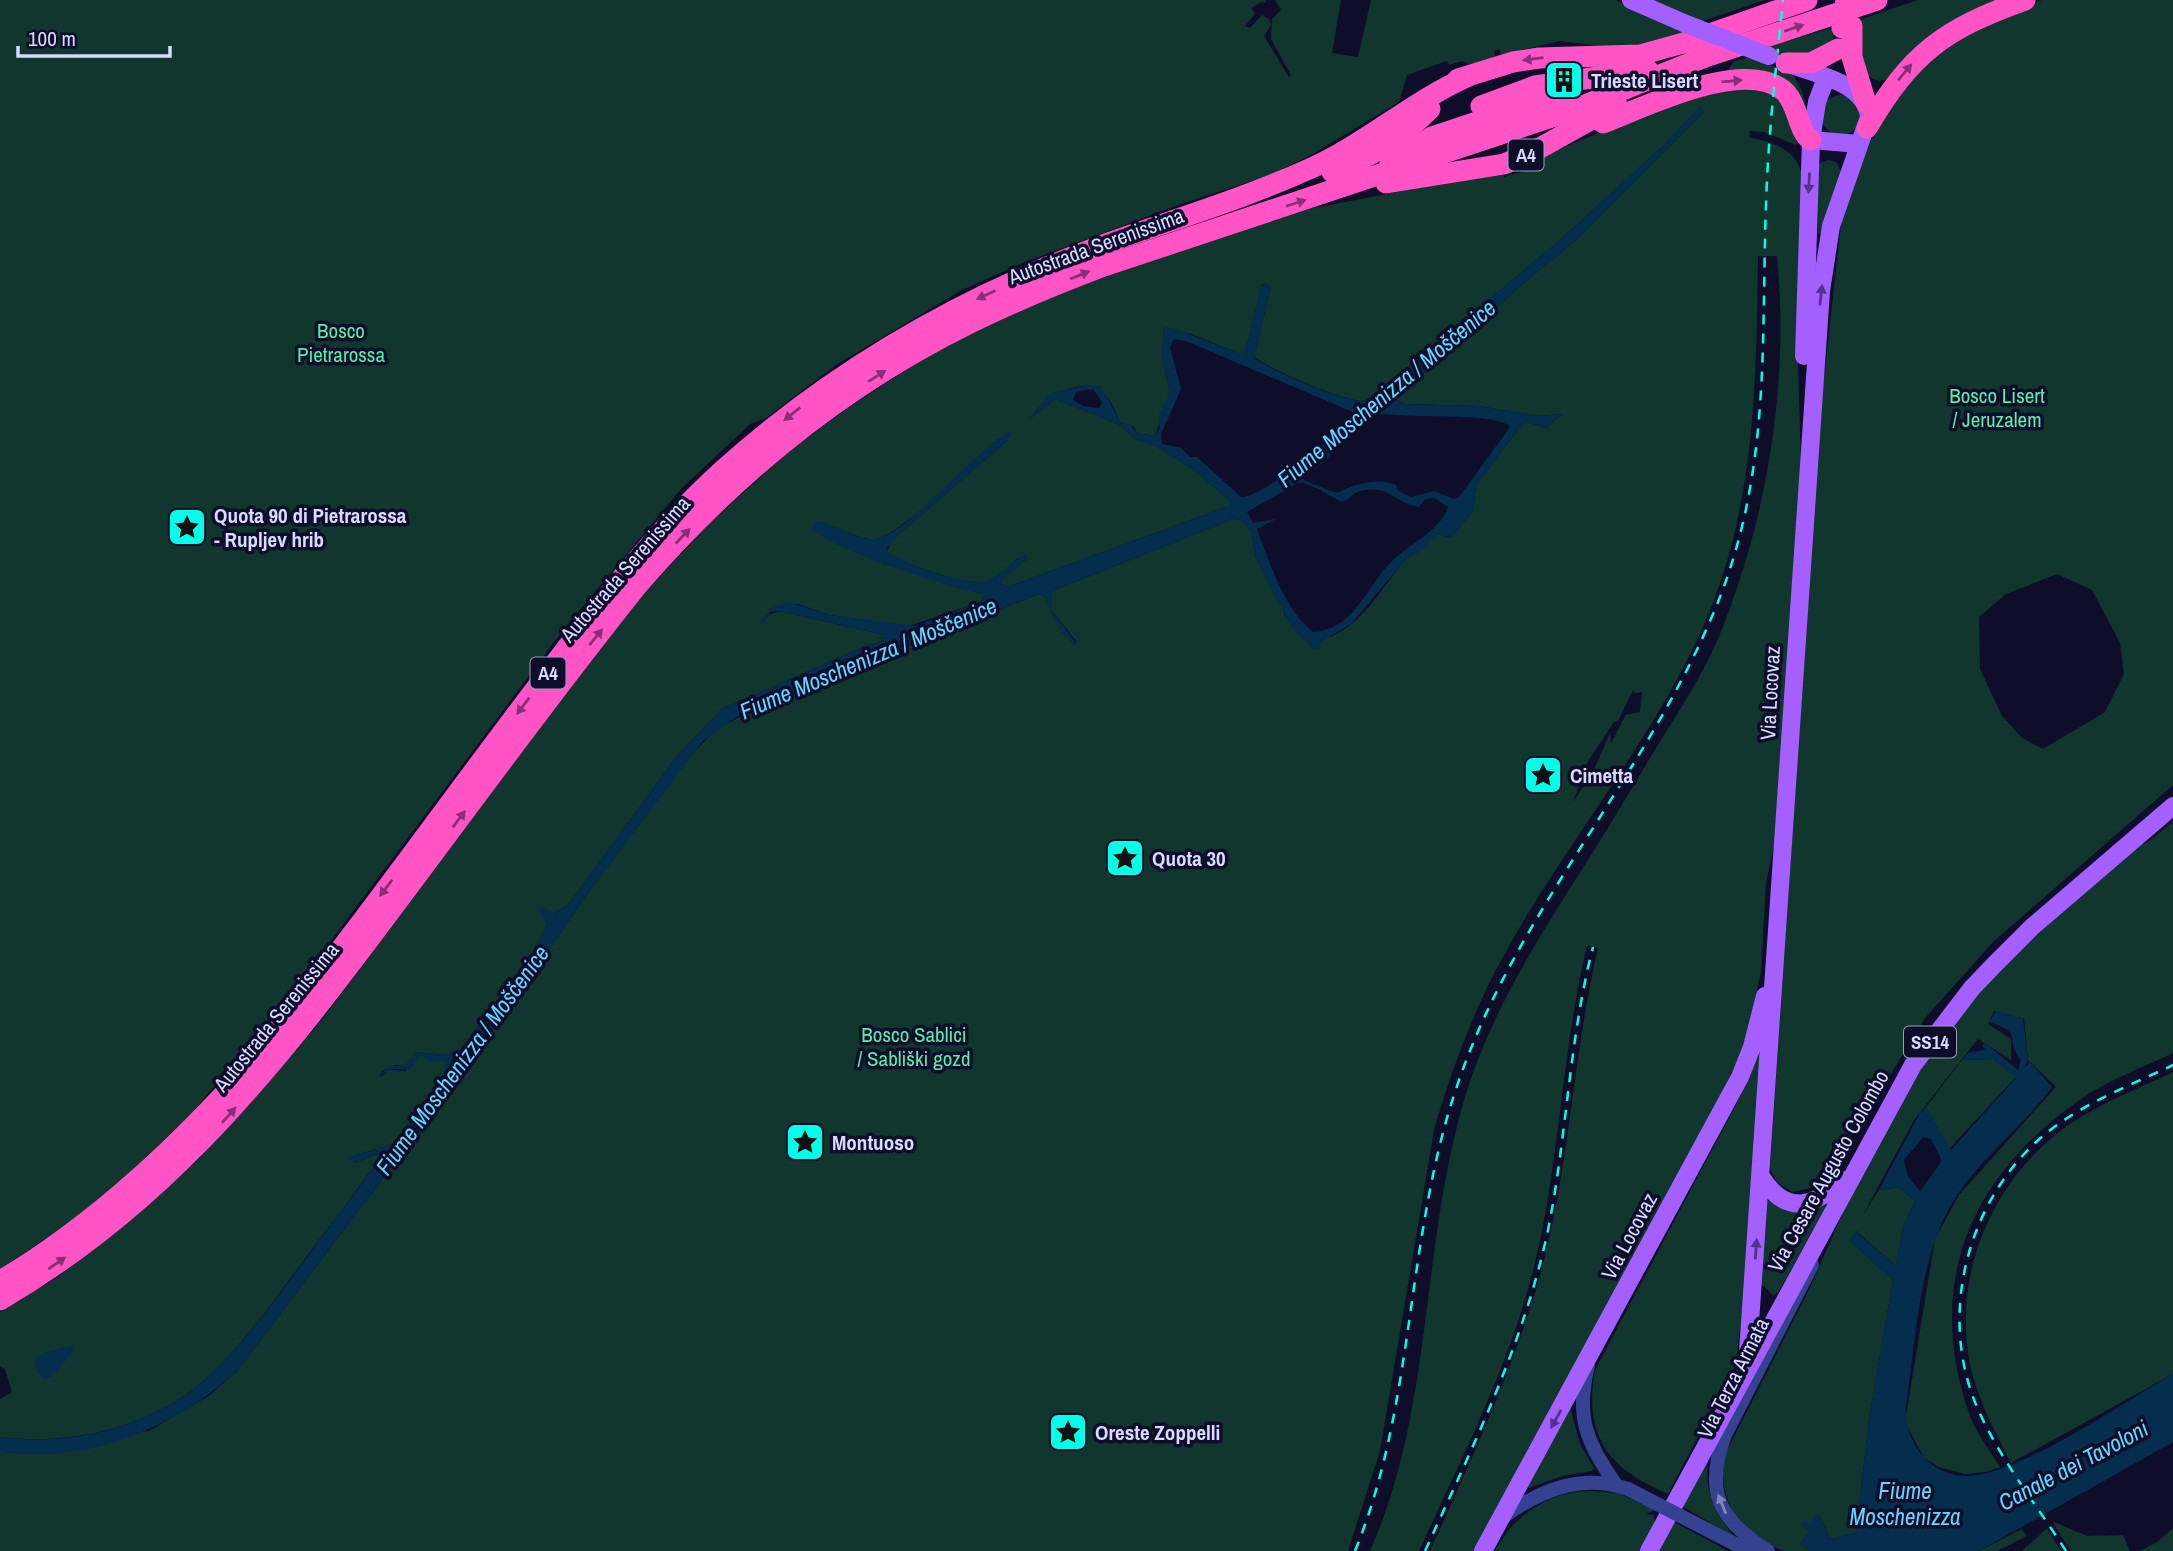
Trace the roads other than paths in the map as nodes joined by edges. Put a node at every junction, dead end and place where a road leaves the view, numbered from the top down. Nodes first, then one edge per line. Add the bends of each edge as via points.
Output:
1 (1631, 0) edge
2 (1807, 0) edge
3 (1846, 0) edge
4 (1856, 0) edge
5 (1877, 0) edge
6 (2025, 0) edge
7 (1844, 34) junction
8 (1705, 57) junction
9 (1778, 60) junction
10 (1826, 78) junction
11 (1866, 103) junction
12 (1814, 115) junction
13 (1563, 134) junction
14 (1863, 136) junction
15 (1811, 140) junction
16 (1527, 143) junction
17 (1325, 193) junction
18 (1807, 461) junction
19 (2173, 806) edge
20 (1777, 927) junction
21 (1852, 1174) junction
22 (1762, 1178) junction
23 (1832, 1211) junction
24 (0, 1281) edge
25 (0, 1300) edge
26 (1590, 1359) junction
27 (1747, 1366) junction
28 (1622, 1487) junction
29 (1521, 1504) junction
30 (1501, 1518) junction
31 (1483, 1551) edge
32 (1491, 1551) edge
33 (1649, 1551) edge
34 (1748, 1551) edge
35 (1768, 1551) edge

1 - 9 main road, bridge
2 -> 24 highway, Autostrada Serenissima / A4 via 1626,58 1539,58 1469,76 1443,88 1347,152 1098,247 954,311 808,401 722,471 604,599 240,1077 125,1189
3 - 7 highway, bridge
4 - 7 highway
8 -> 5 highway, A4
14 -> 6 highway via 1898,79 1926,50 1963,25
7 - 9 highway via 1811,63
7 - 10 highway
7 - 11 highway
8 - 13 highway, A4
8 - 16 highway, A4
8 - 17 highway, A4 via 1570,111
8 - 17 highway, A4 via 1627,75 1535,86 1438,124 1381,165
9 - 10 main road
9 - 12 main road via 1805,81
10 - 11 main road via 1851,89
10 - 12 main road, Via Locovaz
11 - 14 main road, Via Locovaz
12 - 15 main road, Via Locovaz
13 -> 15 highway via 1697,88 1739,80 1782,89 1793,101 1804,134
13 - 16 highway
13 - 17 highway, A4 via 1504,164
14 - 15 main road
18 -> 14 main road, Via Locovaz via 1831,226
15 -> 18 main road, Via Locovaz via 1805,280
16 - 17 highway, A4 via 1474,162
25 -> 17 highway, Autostrada Serenissima / A4 via 137,1203 220,1125 344,973 637,586 699,518 770,455 873,378 971,322 1104,266
18 - 20 main road, Via Locovaz
19 - 21 main road, Via Cesare Augusto Colombo / SS14 via 2032,927 1972,988 1913,1065
20 - 22 main road, Via Locovaz
20 - 26 main road, Via Locovaz via 1761,1016 1740,1077
21 - 22 main road via 1823,1197 1798,1204 1778,1197
21 - 23 main road, Via Cesare Augusto Colombo / SS14
27 -> 22 main road, Via Locovaz
23 - 27 main road, Via Cesare Augusto Colombo / SS14
35 -> 23 street, Via Terza Armata via 1741,1534 1727,1517 1714,1479 1717,1458 1801,1292
26 - 28 street via 1583,1384 1582,1421 1594,1452
26 -> 30 main road, Via Locovaz
27 - 33 main road, Via Cesare Augusto Colombo / SS14
28 - 29 street via 1567,1484
28 - 34 street, bridge
29 - 30 street
29 - 32 street
30 - 31 main road, Via Locovaz

